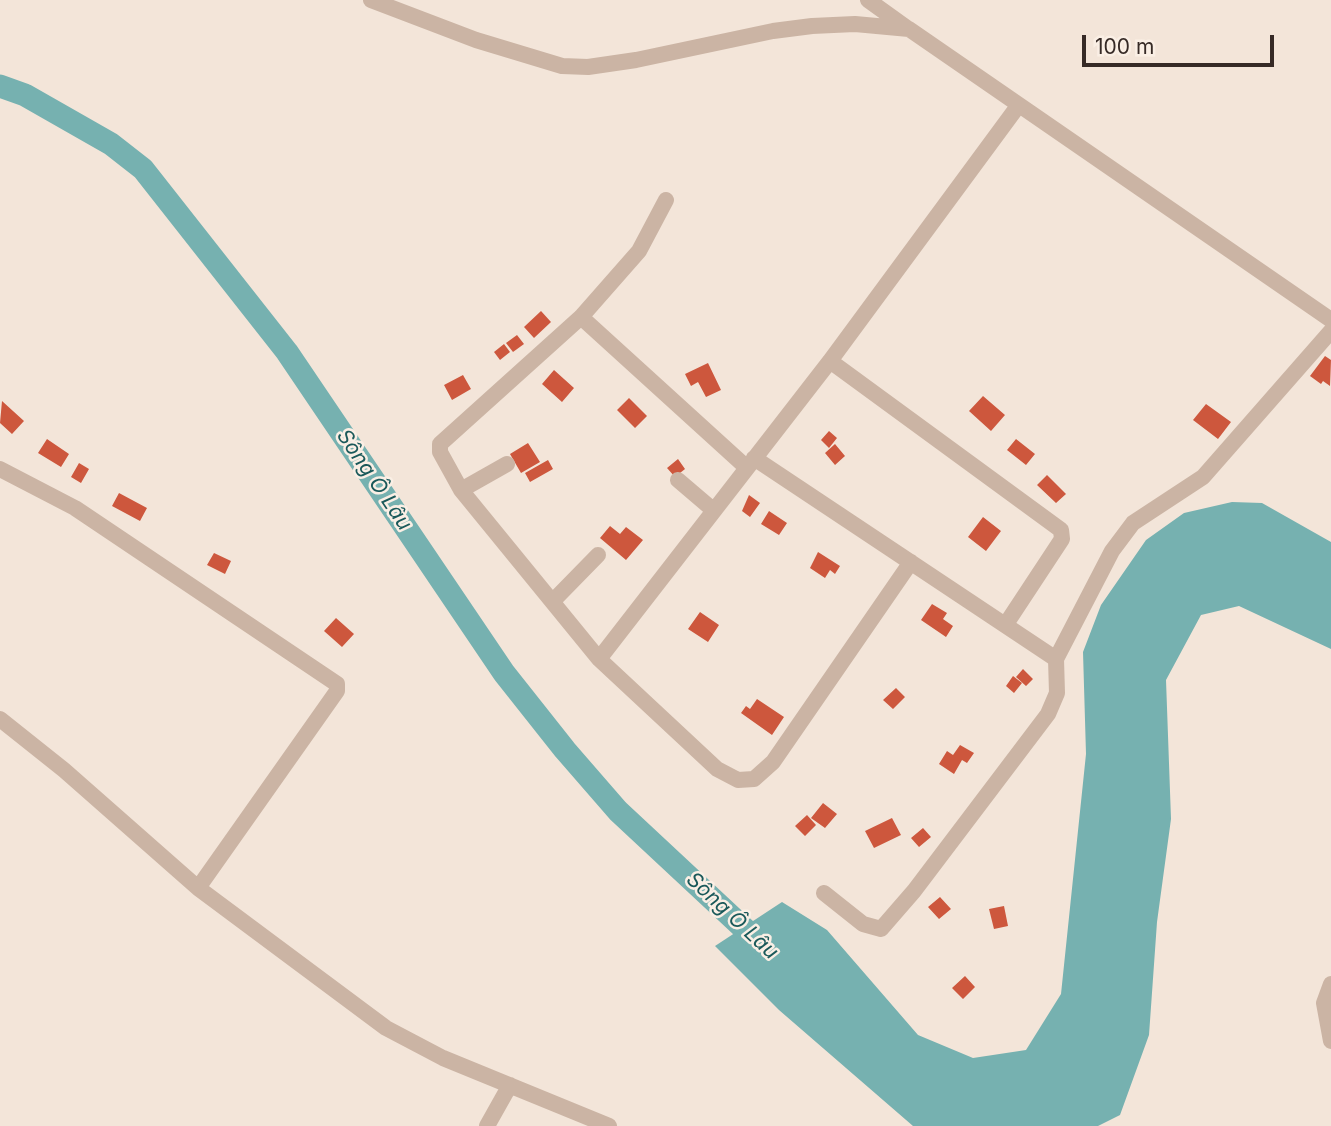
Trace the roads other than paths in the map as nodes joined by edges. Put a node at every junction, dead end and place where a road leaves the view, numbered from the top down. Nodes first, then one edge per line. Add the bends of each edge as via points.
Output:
1 (371, 0) edge
2 (868, 0) edge
3 (909, 29) junction
4 (1018, 106) junction
5 (666, 200) dead end
6 (581, 317) junction
7 (1331, 320) edge
8 (1331, 331) edge
9 (830, 361) junction
10 (750, 463) junction
11 (508, 464) dead end
12 (0, 469) edge
13 (678, 480) dead end
14 (461, 490) junction
15 (712, 509) junction
16 (598, 555) dead end
17 (911, 562) junction
18 (553, 601) junction
19 (1006, 624) junction
20 (599, 659) junction
21 (1056, 659) junction
22 (0, 719) edge
23 (198, 888) junction
24 (824, 893) dead end
25 (1331, 984) edge
26 (1331, 1041) edge
27 (510, 1085) junction
28 (486, 1126) edge
29 (610, 1126) edge

1 - 3 street via 476,40 562,66 636,61 812,26
2 - 3 street
3 - 4 street
4 - 7 street
4 - 9 street
5 - 6 street via 639,251
6 - 10 street
6 - 14 street via 440,444
8 - 21 street via 1203,477 1133,523 1112,551
9 - 10 street
9 - 19 street via 1061,530 1062,539
10 - 15 street
10 - 17 street
11 - 14 street
12 - 23 street via 75,508 337,684 337,691
13 - 15 street
14 - 18 street
15 - 20 street
16 - 18 street
17 - 19 street
17 - 20 street via 773,762 754,779 738,780 717,769
18 - 20 street
19 - 21 street
21 - 24 street via 1056,693 1048,714 881,929 863,924
22 - 23 street
23 - 27 street via 386,1028 410,1043
25 - 26 street via 1324,1003
27 - 28 street
27 - 29 street

